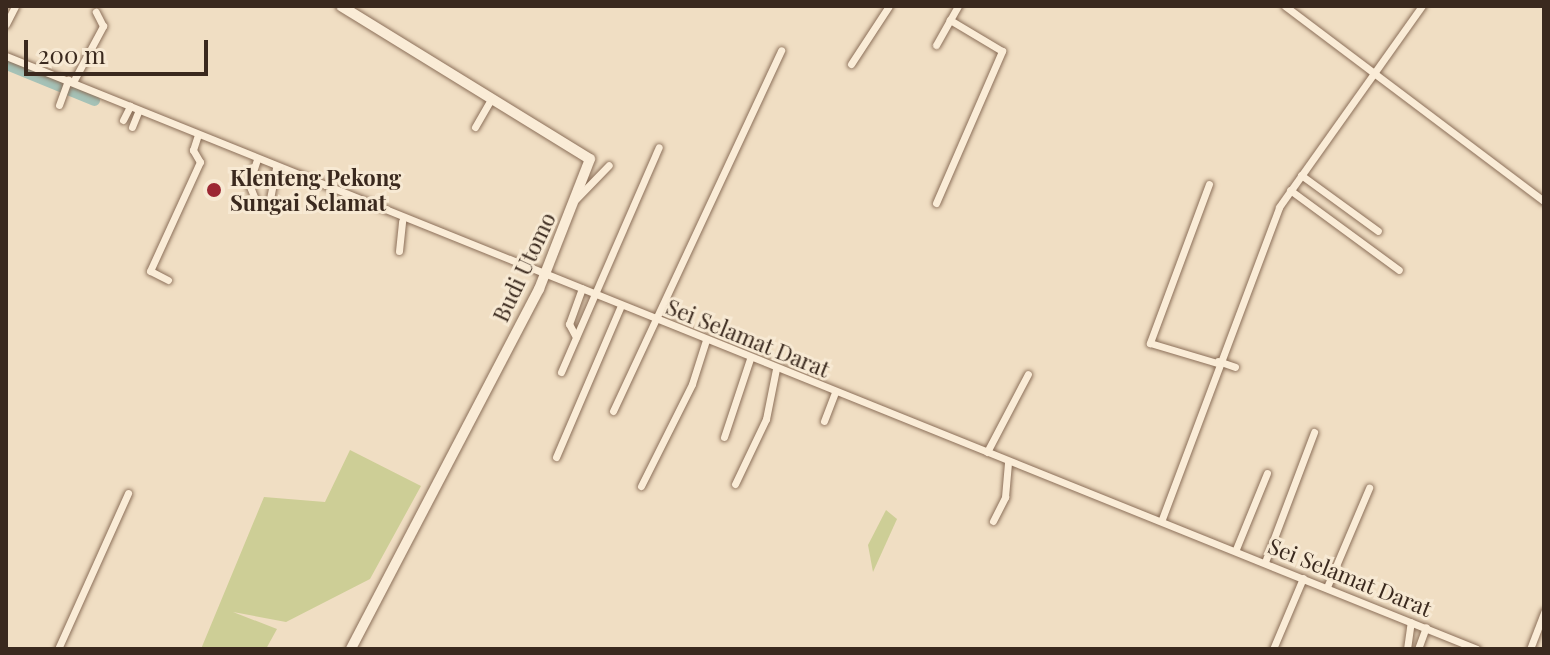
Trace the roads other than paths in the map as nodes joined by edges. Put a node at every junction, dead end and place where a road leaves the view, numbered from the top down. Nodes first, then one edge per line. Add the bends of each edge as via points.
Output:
1 (15, 6) edge
2 (341, 6) edge
3 (889, 6) edge
4 (958, 6) edge
5 (1285, 6) edge
6 (1422, 6) edge
7 (96, 12) dead end
8 (950, 20) junction
9 (6, 24) edge
10 (936, 45) dead end
11 (781, 50) dead end
12 (6, 56) edge
13 (851, 64) dead end
14 (1375, 73) junction
15 (70, 81) junction
16 (493, 95) junction
17 (59, 105) dead end
18 (129, 108) junction
19 (138, 113) junction
20 (123, 120) dead end
21 (132, 127) dead end
22 (475, 127) dead end
23 (198, 136) junction
24 (659, 147) dead end
25 (257, 159) junction
26 (609, 165) dead end
27 (276, 168) junction
28 (1301, 175) junction
29 (1209, 184) dead end
30 (1290, 190) junction
31 (255, 199) dead end
32 (576, 199) junction
33 (1544, 201) edge
34 (936, 203) dead end
35 (269, 204) dead end
36 (400, 226) junction
37 (1378, 231) dead end
38 (399, 251) dead end
39 (1399, 270) dead end
40 (168, 280) dead end
41 (543, 280) junction
42 (579, 296) junction
43 (594, 302) junction
44 (618, 312) junction
45 (656, 322) junction
46 (576, 337) junction
47 (705, 343) junction
48 (1218, 362) junction
49 (747, 364) junction
50 (1235, 367) dead end
51 (561, 372) dead end
52 (1028, 374) dead end
53 (774, 376) junction
54 (832, 400) junction
55 (613, 411) dead end
56 (824, 421) dead end
57 (1314, 432) dead end
58 (724, 437) dead end
59 (987, 452) junction
60 (556, 457) dead end
61 (1006, 466) junction
62 (1267, 473) dead end
63 (735, 484) dead end
64 (641, 486) dead end
65 (1369, 488) dead end
66 (128, 493) dead end
67 (1162, 519) junction
68 (993, 521) dead end
69 (1236, 549) junction
70 (1265, 562) junction
71 (1301, 582) junction
72 (1327, 587) junction
73 (1544, 612) edge
74 (1426, 627) junction
75 (1410, 629) junction
76 (58, 649) edge
77 (351, 649) edge
78 (1273, 649) edge
79 (1407, 649) edge
80 (1418, 649) edge
81 (1477, 649) edge
82 (1530, 649) edge

1 - 9 street
2 - 16 street, Budi Utomo
3 - 13 street
4 - 8 street
5 - 14 street
6 - 14 street
7 - 15 street via 103,26
8 - 10 street
8 - 34 street via 1002,51
11 - 45 street
12 - 15 street, Sei Selamat Darat
14 - 28 street
14 - 33 street
15 - 17 street
15 - 18 street, Sei Selamat Darat
16 - 22 street
16 - 32 street, Budi Utomo via 588,154
18 - 19 street, Sei Selamat Darat
18 - 20 street
19 - 21 street
19 - 23 street, Sei Selamat Darat
23 - 25 street, Sei Selamat Darat
23 - 40 street via 193,148 200,162 150,271
24 - 43 street
25 - 27 street, Sei Selamat Darat
25 - 31 street via 249,184
26 - 32 street
27 - 35 street
27 - 36 street, Sei Selamat Darat
28 - 30 street
28 - 37 street
29 - 48 street via 1150,343
30 - 39 street
30 - 48 street
32 - 41 street, Budi Utomo
36 - 38 street
36 - 41 street, Sei Selamat Darat
41 - 42 street, Sei Selamat Darat
41 - 77 street, Budi Utomo
42 - 43 street, Sei Selamat Darat
42 - 46 street via 569,324
43 - 44 street, Sei Selamat Darat
43 - 46 street
44 - 45 street, Sei Selamat Darat
44 - 60 street
45 - 47 street, Sei Selamat Darat
45 - 55 street
46 - 51 street
47 - 49 street, Sei Selamat Darat
47 - 64 street
48 - 50 street
48 - 67 street
49 - 53 street, Sei Selamat Darat
49 - 58 street
52 - 59 street
53 - 54 street, Sei Selamat Darat
53 - 63 street via 766,419
54 - 56 street
54 - 59 street, Sei Selamat Darat
57 - 70 street
59 - 61 street, Sei Selamat Darat
61 - 67 street, Sei Selamat Darat
61 - 68 street via 1005,497
62 - 69 street
65 - 72 street
66 - 76 street
67 - 69 street, Sei Selamat Darat
69 - 70 street, Sei Selamat Darat
70 - 71 street, Sei Selamat Darat
71 - 72 street, Sei Selamat Darat
71 - 78 street
72 - 75 street, Sei Selamat Darat
73 - 82 street
74 - 75 street, Sei Selamat Darat
74 - 80 street
74 - 81 street, Sei Selamat Darat
75 - 79 street

